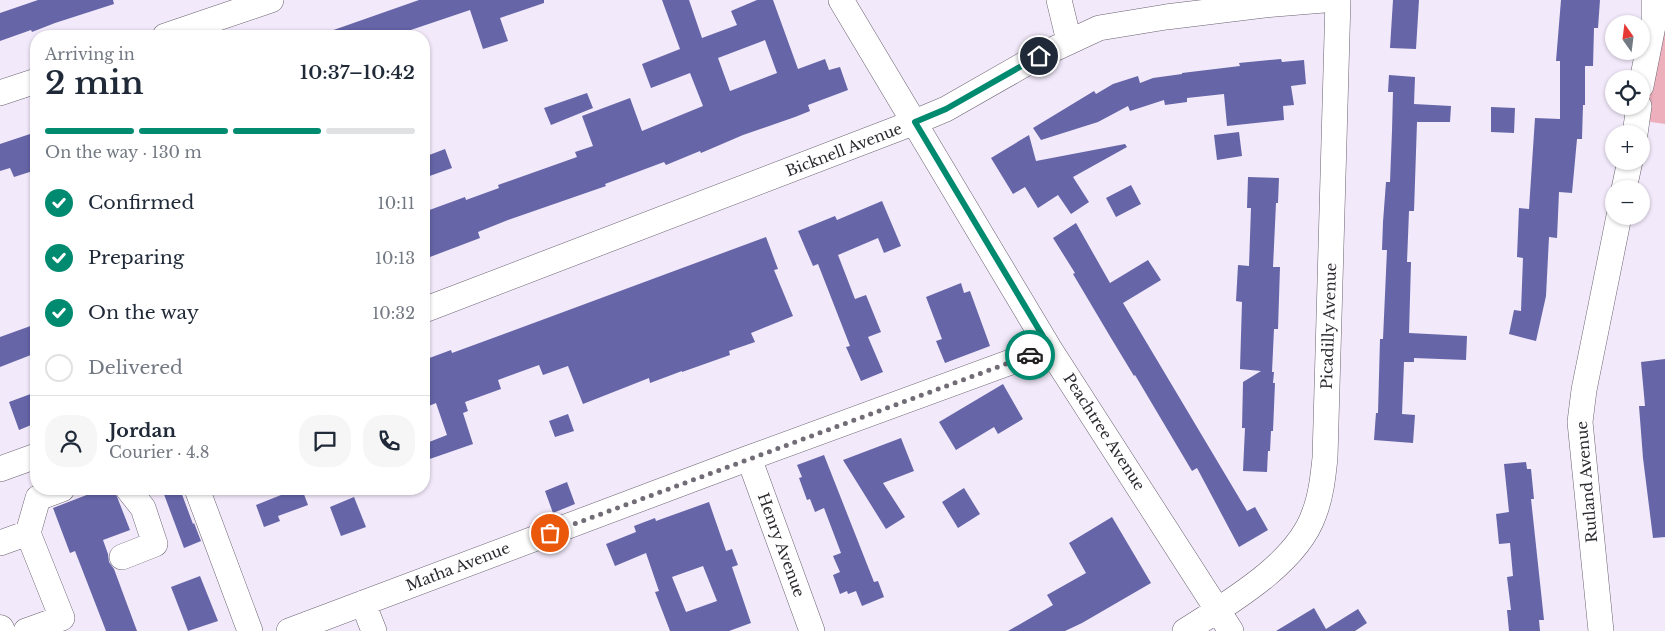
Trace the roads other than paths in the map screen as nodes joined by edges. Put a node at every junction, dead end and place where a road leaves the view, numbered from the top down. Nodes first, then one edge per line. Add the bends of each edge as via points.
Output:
1 (271, 0) edge
2 (841, 0) edge
3 (1059, 0) edge
4 (1324, 0) edge
5 (1338, 0) edge
6 (1654, 0) edge
7 (183, 30) edge
8 (1069, 41) junction
9 (1644, 70) edge
10 (30, 82) edge
11 (0, 93) edge
12 (915, 122) junction
13 (1616, 225) edge
14 (430, 308) edge
15 (1050, 348) junction
16 (30, 458) edge
17 (749, 458) junction
18 (0, 470) edge
19 (46, 495) edge
20 (133, 495) edge
21 (199, 495) edge
22 (28, 532) junction
23 (0, 543) edge
24 (122, 557) dead end
25 (363, 603) junction
26 (1218, 610) junction
27 (64, 624) edge
28 (26, 631) edge
29 (250, 631) edge
30 (289, 631) edge
31 (374, 631) edge
32 (812, 631) edge
33 (1185, 631) edge
34 (1231, 631) edge
35 (1601, 631) edge

1 - 7 street
2 - 12 street, Peachtree Avenue
3 - 8 street
4 - 8 street, Bicknell Avenue via 1166,16 1099,28
5 - 26 street, Picadilly Avenue via 1322,485 1314,516 1288,554 1250,589
6 - 9 street via 1654,21
8 - 12 street, Bicknell Avenue via 946,109
10 - 11 street
12 - 14 street, Bicknell Avenue
12 - 15 street, Peachtree Avenue
13 - 35 street, Rutland Avenue via 1580,422
15 - 17 street, Matha Avenue
15 - 26 street, Peachtree Avenue
16 - 18 street
17 - 25 street, Matha Avenue
17 - 32 street, Henry Avenue
19 - 22 street via 38,498
20 - 24 street via 143,508 154,544
21 - 29 street
22 - 23 street
22 - 27 street
25 - 30 street, Matha Avenue
25 - 31 street
26 - 33 street, Picadilly Avenue
26 - 34 street, Peachtree Avenue
27 - 28 street

